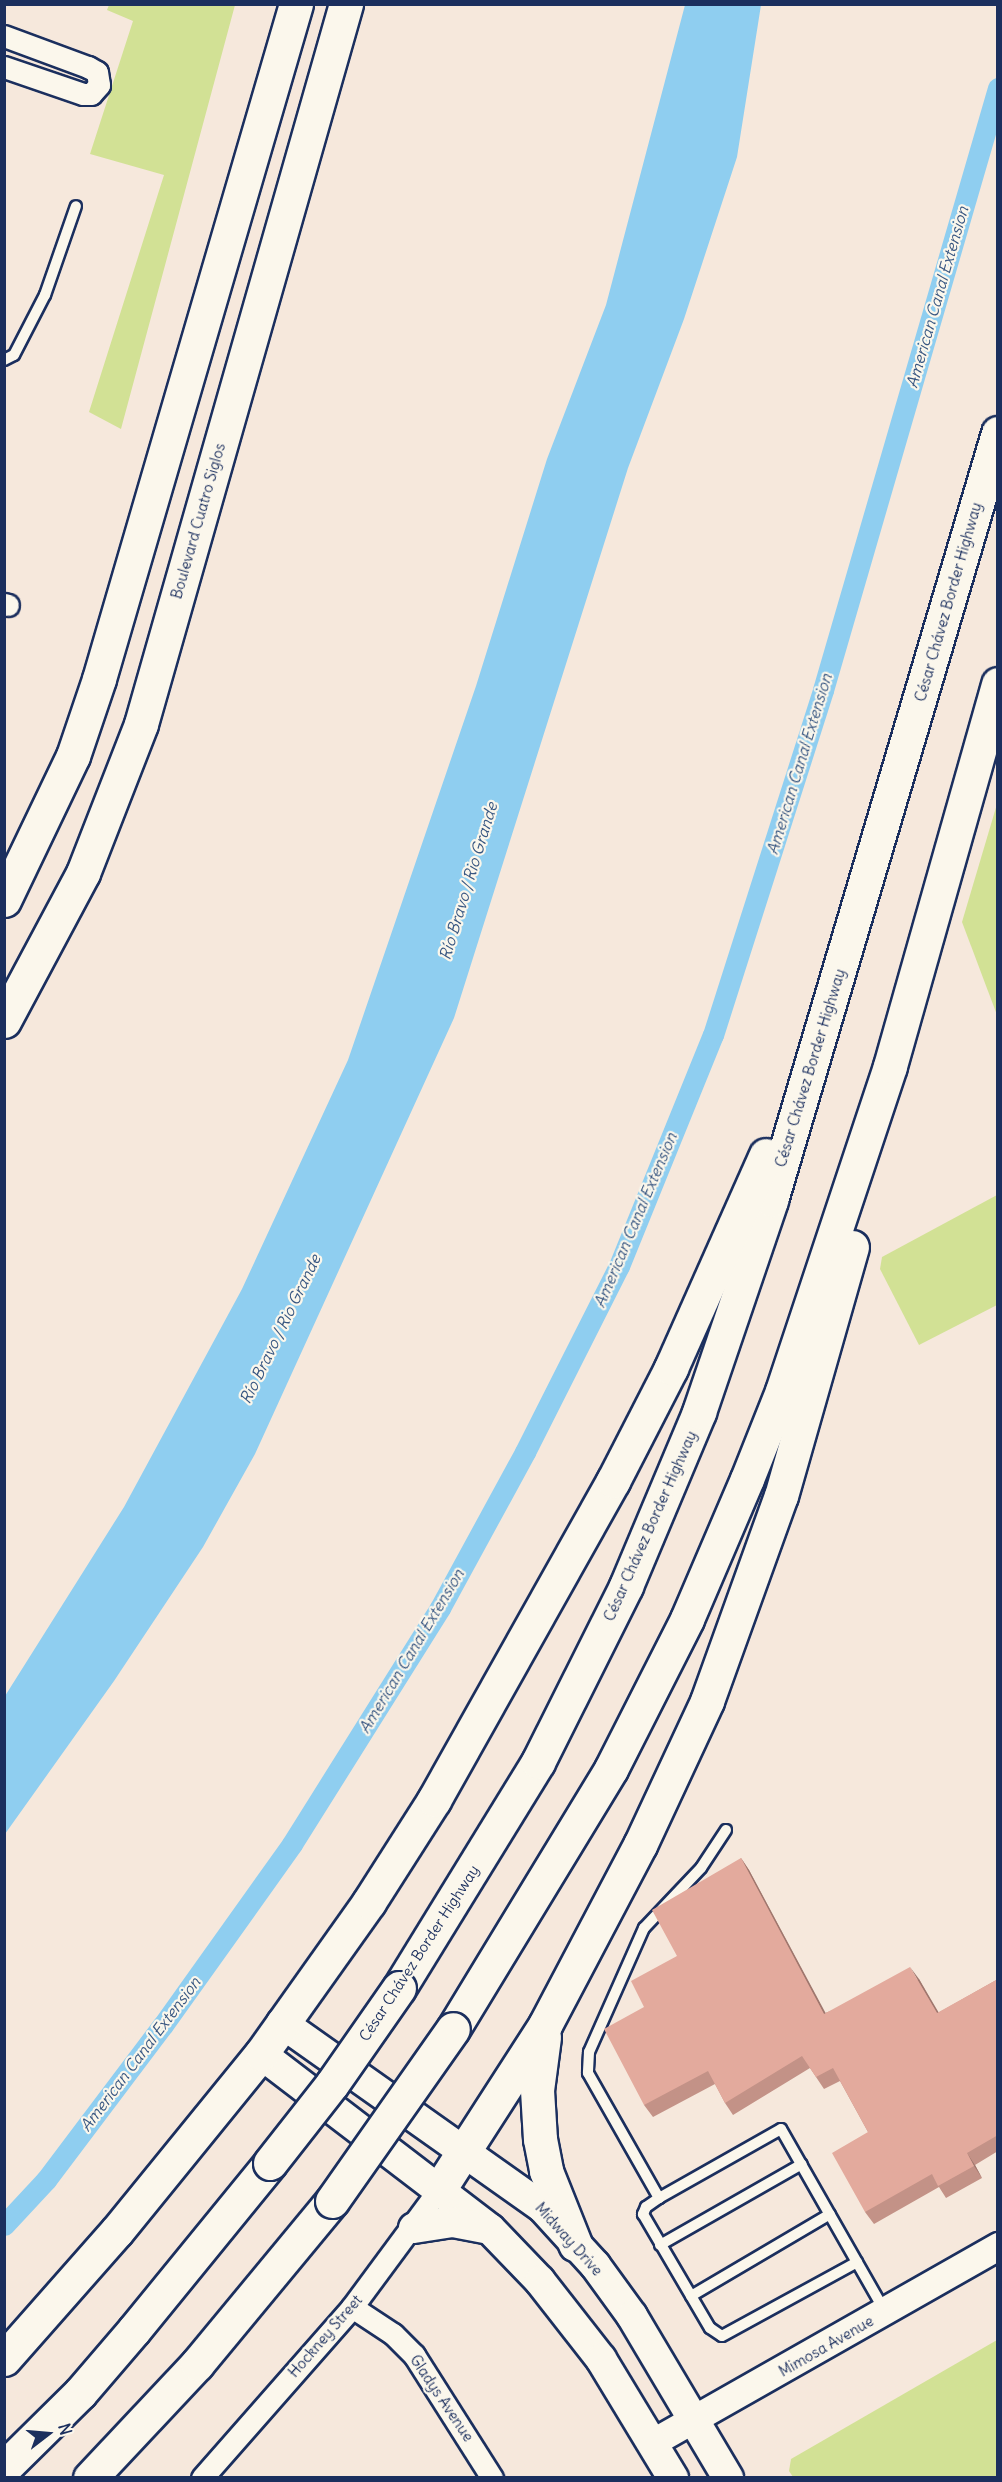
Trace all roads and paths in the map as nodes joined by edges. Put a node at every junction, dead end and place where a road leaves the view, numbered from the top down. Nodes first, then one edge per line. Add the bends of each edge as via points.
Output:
1 (296, 4) edge
2 (346, 6) edge
3 (4, 36) edge
4 (4, 67) edge
5 (76, 206) dead end
6 (4, 360) edge
7 (998, 433) edge
8 (998, 684) edge
9 (4, 900) edge
10 (829, 1007) junction
11 (4, 1021) edge
12 (890, 1065) junction
13 (726, 1830) dead end
14 (282, 2023) junction
15 (545, 2025) junction
16 (261, 2054) junction
17 (466, 2151) junction
18 (802, 2164) junction
19 (440, 2188) junction
20 (659, 2198) junction
21 (830, 2214) junction
22 (414, 2229) junction
23 (490, 2229) junction
24 (575, 2244) junction
25 (660, 2245) junction
26 (998, 2246) edge
27 (857, 2262) junction
28 (691, 2296) junction
29 (352, 2307) junction
30 (886, 2312) junction
31 (4, 2359) edge
32 (695, 2420) junction
33 (653, 2442) junction
34 (4, 2468) edge
35 (90, 2478) edge
36 (202, 2478) edge
37 (492, 2478) edge
38 (673, 2478) edge
39 (728, 2478) edge

1 - 9 highway via 99,679 73,756
2 - 11 highway, Boulevard Cuatro Siglos via 141,724 82,873
3 - 4 street via 88,67 97,72 99,84 91,94 83,94
5 - 6 lane via 45,295 14,355
7 - 10 highway, César Chávez Border Highway
8 - 12 highway
10 - 14 highway via 685,1336 613,1481 434,1800
10 - 34 highway, César Chávez Border Highway, bridge via 738,1306 695,1423 626,1586 538,1762 399,1988 332,2084 126,2339
12 - 15 highway via 868,1191 805,1422 740,1618 707,1701 640,1845
12 - 35 highway, bridge via 782,1391 687,1619 611,1769 453,2029 332,2201 196,2364
13 - 20 lane via 701,1868 644,1928 586,2061 596,2092
14 - 16 highway
14 - 17 main road, Midway Drive
15 - 17 highway
15 - 24 highway via 537,2090 540,2139 546,2171
16 - 19 main road
16 - 31 highway via 117,2231
17 - 19 highway
17 - 24 main road, Midway Drive via 542,2207
18 - 20 lane via 783,2131 776,2129
18 - 21 lane
18 - 25 lane
19 - 22 street, Hockney Street
19 - 23 main road
20 - 25 lane via 643,2214
21 - 27 lane
21 - 28 lane
22 - 23 main road via 453,2222
22 - 29 street, Hockney Street
23 - 33 main road via 540,2281 601,2359
24 - 32 main road, Midway Drive via 632,2316
25 - 28 lane
26 - 30 street, Mimosa Avenue
27 - 28 lane via 728,2335 715,2334
27 - 30 lane
29 - 36 street, Hockney Street
29 - 37 street, Gladys Avenue via 393,2334 414,2355
30 - 32 street, Mimosa Avenue
32 - 33 street, Mimosa Avenue
32 - 39 main road, Midway Drive
33 - 38 main road

